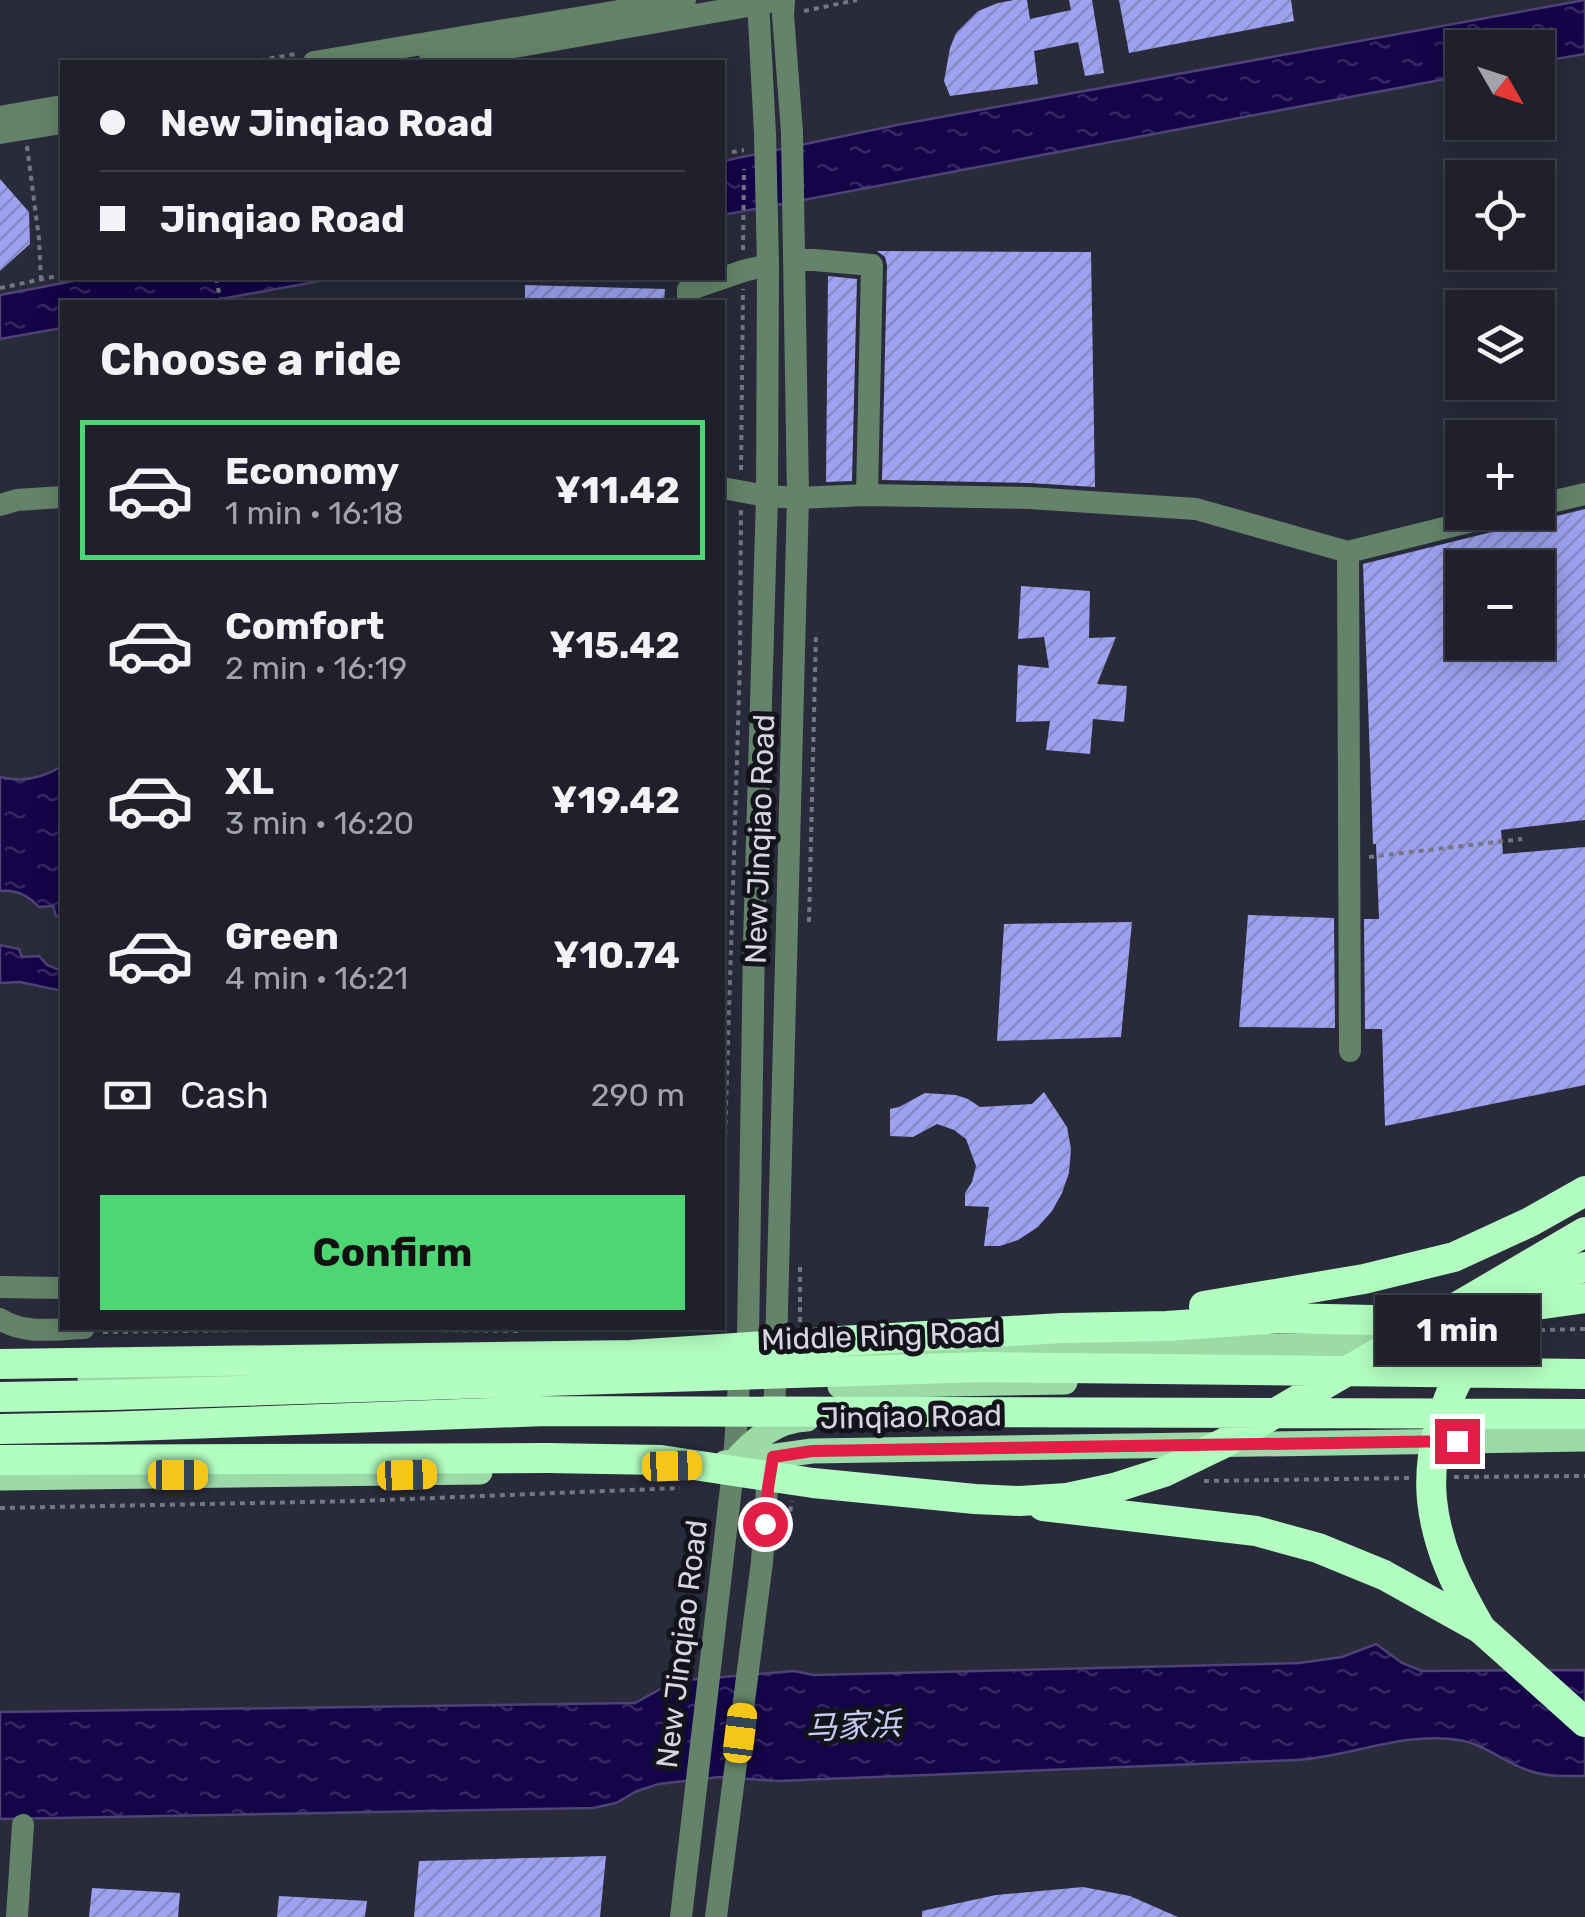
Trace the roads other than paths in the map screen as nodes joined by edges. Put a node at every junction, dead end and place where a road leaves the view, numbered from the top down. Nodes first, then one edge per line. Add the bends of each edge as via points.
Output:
1 (685, 0) edge
2 (785, 0) edge
3 (758, 2) edge
4 (539, 44) edge
5 (339, 60) edge
6 (441, 60) edge
7 (60, 106) edge
8 (0, 117) edge
9 (60, 123) edge
10 (0, 133) edge
11 (795, 260) junction
12 (768, 265) junction
13 (725, 277) edge
14 (716, 280) edge
15 (688, 300) edge
16 (732, 490) edge
17 (867, 494) junction
18 (1585, 494) edge
19 (767, 496) junction
20 (60, 497) edge
21 (798, 498) junction
22 (1555, 501) edge
23 (0, 506) edge
24 (1445, 528) edge
25 (1348, 552) junction
26 (1350, 1051) dead end
27 (1585, 1191) edge
28 (1585, 1232) edge
29 (1585, 1267) edge
30 (0, 1287) edge
31 (60, 1288) edge
32 (1585, 1298) edge
33 (0, 1319) edge
34 (1062, 1328) junction
35 (92, 1330) edge
36 (631, 1355) junction
37 (777, 1356) junction
38 (0, 1364) edge
39 (1585, 1364) edge
40 (1464, 1366) junction
41 (939, 1368) junction
42 (1585, 1374) edge
43 (0, 1378) edge
44 (1069, 1382) junction
45 (739, 1383) junction
46 (775, 1387) junction
47 (0, 1397) edge
48 (1585, 1404) edge
49 (1585, 1414) edge
50 (774, 1428) junction
51 (0, 1429) edge
52 (1585, 1439) edge
53 (1425, 1441) junction
54 (773, 1457) junction
55 (0, 1460) edge
56 (734, 1462) junction
57 (0, 1478) edge
58 (975, 1499) junction
59 (1480, 1629) junction
60 (1585, 1722) edge
61 (24, 1825) dead end
62 (16, 1917) edge
63 (681, 1917) edge
64 (716, 1917) edge

1 - 4 street
2 - 3 street
2 - 11 street, New Jinqiao Road
3 - 4 street
3 - 12 street, New Jinqiao Road via 765,134 755,235
4 - 5 street
4 - 6 street
7 - 8 street
9 - 10 street
11 - 17 street via 872,265
11 - 21 street, New Jinqiao Road
12 - 13 street
12 - 19 street, New Jinqiao Road
14 - 15 street via 688,290
16 - 19 street
17 - 21 street
17 - 25 street via 1196,509
18 - 22 street
19 - 21 street
19 - 45 street, New Jinqiao Road via 748,1337
20 - 23 street
21 - 37 street, New Jinqiao Road
24 - 25 street
25 - 26 street
27 - 34 highway via 1454,1257 1364,1279
28 - 58 highway, bridge via 1164,1472 1067,1498
29 - 59 highway, bridge via 1539,1287 1497,1320 1460,1372 1436,1432 1431,1497 1438,1540
30 - 31 street
32 - 34 highway, bridge via 1420,1321 1281,1318
33 - 35 street via 32,1331
34 - 36 highway, bridge
36 - 38 highway, bridge
36 - 41 highway, bridge
37 - 40 main road, Jinqiao Road via 1386,1344
37 - 45 main road
37 - 46 street, New Jinqiao Road
39 - 40 main road, Jinqiao Road
40 - 44 main road, Jinqiao Road via 1372,1376
41 - 42 highway, Middle Ring Road, bridge
41 - 47 highway, Middle Ring Road, bridge
43 - 45 main road, Jinqiao Road via 427,1374
44 - 46 main road, Jinqiao Road
44 - 50 main road via 1000,1415 798,1419
45 - 46 main road, Jinqiao Road
45 - 56 street, New Jinqiao Road
46 - 50 street, New Jinqiao Road
48 - 53 main road via 1493,1406 1464,1415
49 - 51 highway, bridge via 546,1411
50 - 54 street, New Jinqiao Road
50 - 56 main road via 752,1440
52 - 53 main road, Jinqiao Road
53 - 54 main road, Jinqiao Road via 812,1451
54 - 56 main road, Jinqiao Road
54 - 64 street, New Jinqiao Road
55 - 58 highway, bridge via 662,1460 813,1484
56 - 57 main road, Jinqiao Road via 407,1475
56 - 63 street, New Jinqiao Road
58 - 59 highway, bridge via 1256,1531 1384,1575
59 - 60 highway
61 - 62 street

